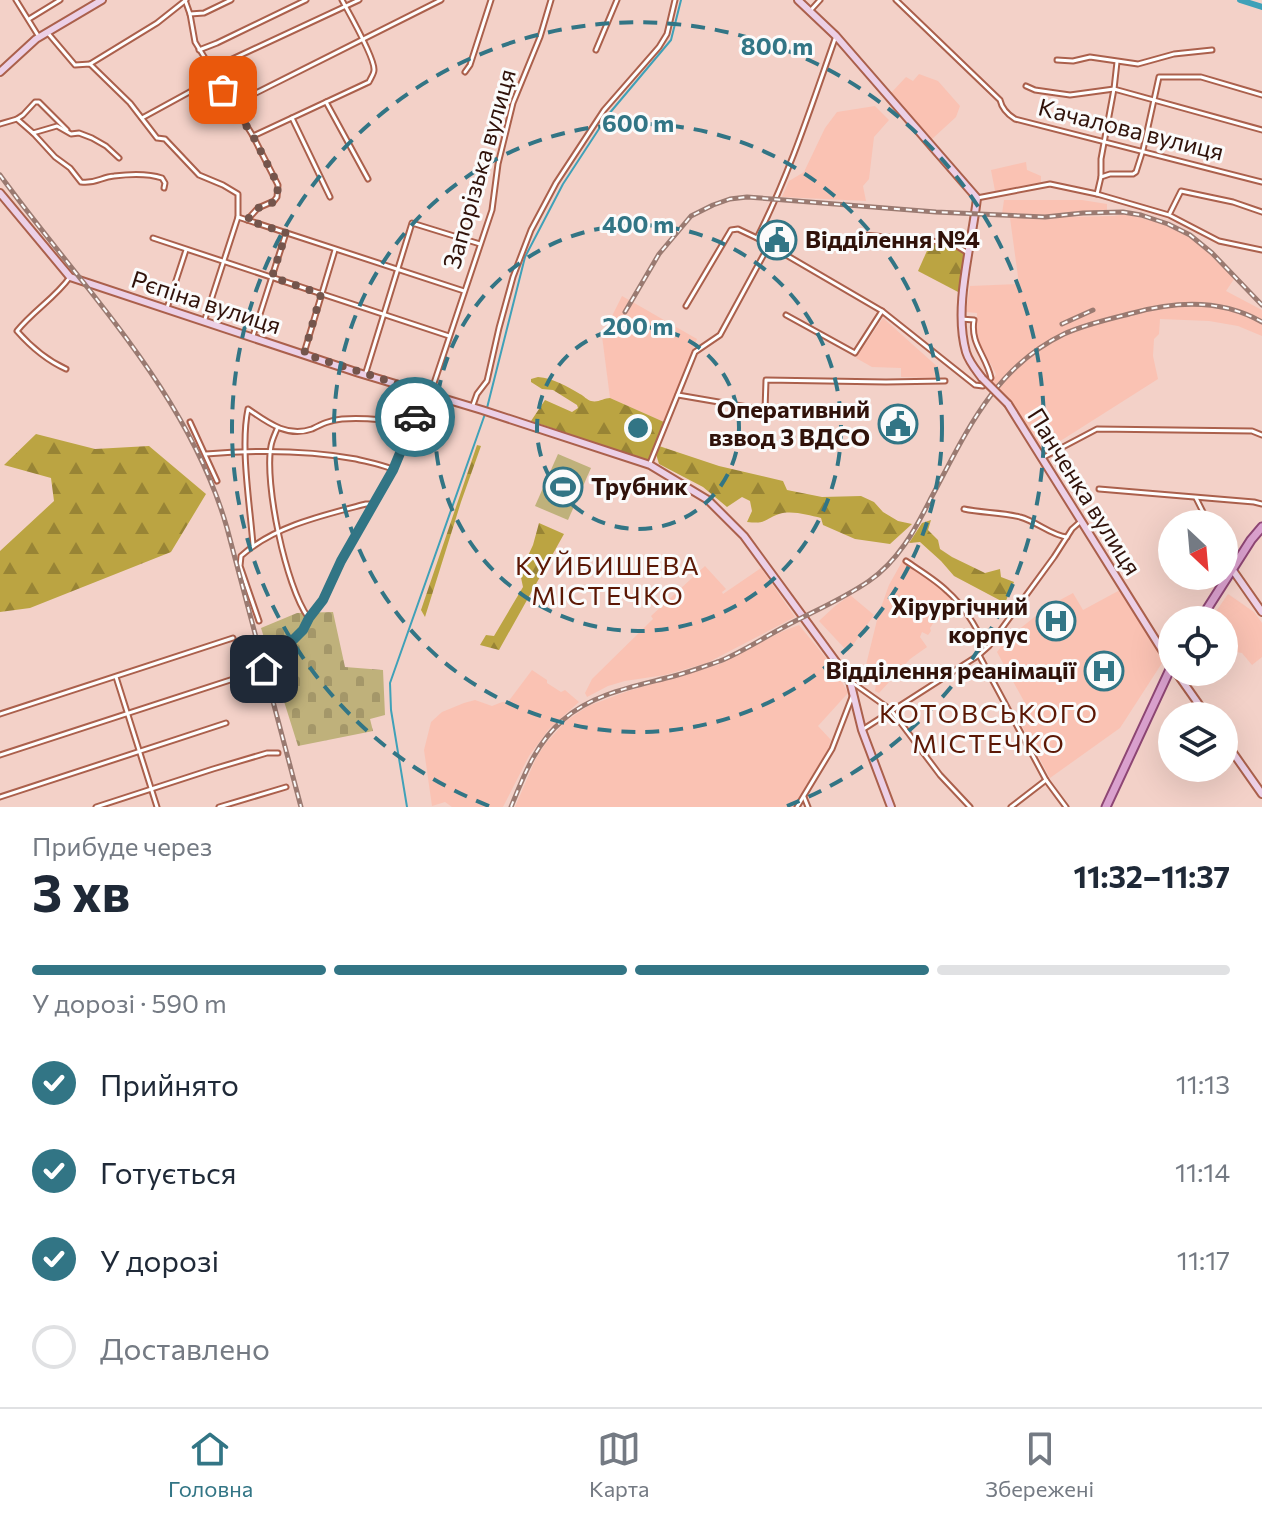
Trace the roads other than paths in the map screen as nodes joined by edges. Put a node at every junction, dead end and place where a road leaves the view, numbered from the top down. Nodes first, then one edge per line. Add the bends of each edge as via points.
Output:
1 (16, 0) edge
2 (60, 0) edge
3 (102, 0) edge
4 (186, 0) edge
5 (231, 0) edge
6 (306, 0) edge
7 (342, 0) edge
8 (359, 0) edge
9 (441, 0) edge
10 (491, 0) edge
11 (551, 0) edge
12 (617, 0) edge
13 (675, 0) edge
14 (798, 0) edge
15 (820, 0) edge
16 (896, 0) edge
17 (345, 7) junction
18 (810, 11) junction
19 (190, 14) junction
20 (29, 20) junction
21 (47, 32) junction
22 (836, 36) junction
23 (39, 37) junction
24 (363, 41) junction
25 (199, 50) junction
26 (596, 50) dead end
27 (1212, 50) dead end
28 (1057, 60) dead end
29 (1117, 61) junction
30 (207, 63) junction
31 (90, 64) junction
32 (0, 72) edge
33 (465, 72) dead end
34 (213, 75) junction
35 (1026, 86) dead end
36 (1114, 89) junction
37 (1262, 95) edge
38 (1154, 99) junction
39 (326, 102) junction
40 (234, 105) junction
41 (292, 118) junction
42 (17, 119) junction
43 (141, 119) junction
44 (0, 124) edge
45 (1262, 130) edge
46 (33, 133) junction
47 (71, 134) junction
48 (253, 136) junction
49 (1104, 141) junction
50 (1143, 150) junction
51 (119, 158) dead end
52 (1101, 177) junction
53 (368, 179) dead end
54 (1262, 182) edge
55 (164, 188) dead end
56 (0, 193) edge
57 (1097, 194) junction
58 (330, 197) dead end
59 (977, 198) junction
60 (1262, 212) edge
61 (1169, 215) junction
62 (238, 217) junction
63 (247, 220) junction
64 (286, 233) junction
65 (864, 235) dead end
66 (153, 238) dead end
67 (757, 238) junction
68 (480, 244) junction
69 (769, 245) junction
70 (186, 250) junction
71 (335, 250) junction
72 (1262, 250) edge
73 (968, 253) junction
74 (223, 261) junction
75 (398, 270) junction
76 (70, 277) junction
77 (272, 277) junction
78 (464, 291) junction
79 (321, 294) junction
80 (686, 306) dead end
81 (167, 309) junction
82 (882, 311) junction
83 (384, 314) junction
84 (786, 315) dead end
85 (961, 319) junction
86 (204, 322) junction
87 (449, 336) junction
88 (252, 338) junction
89 (304, 354) junction
90 (66, 369) dead end
91 (365, 375) junction
92 (945, 381) dead end
93 (427, 394) junction
94 (678, 395) junction
95 (473, 408) junction
96 (190, 422) dead end
97 (413, 424) junction
98 (277, 429) junction
99 (1262, 435) edge
100 (246, 451) junction
101 (270, 451) junction
102 (206, 454) junction
103 (1041, 458) junction
104 (650, 465) junction
105 (393, 470) junction
106 (217, 481) dead end
107 (1099, 489) dead end
108 (1196, 498) junction
109 (373, 504) junction
110 (1262, 504) edge
111 (964, 509) dead end
112 (1202, 510) edge
113 (1081, 521) junction
114 (1262, 527) edge
115 (278, 532) junction
116 (1067, 537) junction
117 (253, 545) junction
118 (1238, 557) edge
119 (906, 561) dead end
120 (1238, 575) edge
121 (1259, 602) edge
122 (1262, 612) edge
123 (309, 618) junction
124 (259, 621) dead end
125 (233, 638) dead end
126 (1158, 643) edge
127 (986, 648) junction
128 (979, 655) junction
129 (115, 676) junction
130 (850, 681) junction
131 (1162, 686) edge
132 (853, 693) junction
133 (891, 710) junction
134 (0, 714) edge
135 (127, 714) junction
136 (226, 723) dead end
137 (862, 730) junction
138 (138, 751) junction
139 (278, 753) dead end
140 (0, 755) edge
141 (1238, 760) edge
142 (1046, 780) junction
143 (286, 787) dead end
144 (151, 789) junction
145 (1262, 794) edge
146 (0, 797) edge
147 (804, 797) junction
148 (96, 807) edge
149 (157, 807) edge
150 (219, 807) edge
151 (797, 807) edge
152 (808, 807) edge
153 (891, 807) edge
154 (970, 807) edge
155 (1011, 807) edge
156 (1065, 807) edge
157 (1106, 807) edge

1 - 20 street
2 - 20 street
3 - 21 street
4 - 19 street
4 - 31 street
5 - 19 street
6 - 25 street
7 - 17 street
8 - 17 street
9 - 24 street
10 - 33 street
11 - 68 street, Запорізька вулиця via 513,103
12 - 26 street
13 - 95 street via 659,47 604,110 531,230 513,277 487,381
14 - 18 street
15 - 18 street
16 - 49 street, Качалова вулиця via 1000,100 1008,115
17 - 24 street
17 - 30 street via 228,61
18 - 22 street
19 - 25 street
20 - 23 street
21 - 23 street
21 - 31 street via 75,65
22 - 59 street
22 - 67 street via 787,174
23 - 32 street
24 - 39 street via 375,72 369,82
24 - 40 street
25 - 30 street
27 - 29 street via 1138,64
28 - 29 street
29 - 36 street
30 - 34 street
31 - 43 street
34 - 40 street
34 - 43 street
35 - 36 street via 1070,95
36 - 38 street
36 - 49 street
37 - 38 street via 1201,77 1159,77
38 - 45 street
38 - 50 street
39 - 41 street
39 - 53 street
40 - 48 street
41 - 48 street
41 - 58 street
42 - 44 street
42 - 46 street
42 - 47 street via 39,102
43 - 62 street via 199,175 238,194
46 - 47 street via 57,126
46 - 55 street via 81,182 150,175 162,178
47 - 51 street via 92,138
48 - 63 street via 278,192 271,204
49 - 50 street, Качалова вулиця
49 - 52 street
50 - 52 street via 1133,174
50 - 54 street, Качалова вулиця
52 - 57 street
56 - 76 street
57 - 59 street via 1050,184
57 - 61 street
59 - 73 street, Панченка вулиця
60 - 61 street via 1181,191
61 - 72 street via 1219,241
62 - 63 street
62 - 74 street
63 - 64 street
64 - 71 street
64 - 77 street
65 - 73 street via 952,243
66 - 70 street
67 - 69 street
67 - 80 street via 731,230
68 - 75 street via 412,223
68 - 78 street, Запорізька вулиця
69 - 82 street
69 - 94 street via 720,335 695,352
70 - 74 street
70 - 81 street
71 - 75 street
71 - 79 street
73 - 85 street, Панченка вулиця
74 - 77 street
74 - 86 street
75 - 78 street
75 - 83 street
76 - 81 street, Рєпіна вулиця
76 - 90 street via 17,331
77 - 79 street
77 - 88 street
78 - 87 street, Запорізька вулиця
79 - 83 street
79 - 89 street
81 - 86 street, Рєпіна вулиця
82 - 84 street via 855,353
82 - 85 street via 983,386 991,378 972,331 974,320
83 - 87 street
83 - 91 street
85 - 103 street, Панченка вулиця, bridge via 973,366 1008,404
86 - 88 street, Рєпіна вулиця
87 - 93 street, Запорізька вулиця
88 - 89 street, Рєпіна вулиця
89 - 91 street, Рєпіна вулиця
91 - 93 street, Рєпіна вулиця
92 - 94 street via 766,380 765,410
93 - 95 street, Рєпіна вулиця
93 - 97 street, Запорізька вулиця
94 - 104 street
95 - 104 street, Рєпіна вулиця
96 - 102 street
97 - 98 street via 344,418 308,430
97 - 105 street, Запорізька вулиця
98 - 100 street via 248,409
98 - 101 street
99 - 103 street via 1097,429
100 - 101 street
100 - 102 street
100 - 117 street
101 - 105 street via 340,456
101 - 115 street
102 - 106 street
103 - 113 street, Панченка вулиця
104 - 130 street, Рєпіна вулиця via 708,500 730,520
105 - 109 street, Запорізька вулиця
107 - 108 street
108 - 110 street
108 - 112 street
109 - 115 street
109 - 123 street, Запорізька вулиця
111 - 116 street via 1021,517
113 - 116 street
113 - 126 street, Панченка вулиця
114 - 118 main road
115 - 117 street
115 - 123 street via 294,589
116 - 127 street
117 - 124 street via 241,556 240,566
119 - 127 street via 945,588
120 - 121 street
121 - 122 street
123 - 135 street, Запорізька вулиця via 264,669
125 - 129 street
127 - 128 street
128 - 133 street
128 - 142 street
129 - 134 street
129 - 135 street
130 - 132 street
130 - 133 street
131 - 157 main road
132 - 137 street
132 - 147 street via 832,749
133 - 137 street
133 - 154 street
135 - 138 street
135 - 140 street, Запорізька вулиця
136 - 138 street
137 - 153 street
138 - 144 street
138 - 146 street
139 - 144 street
141 - 145 street
142 - 155 street
142 - 156 street
143 - 150 street
144 - 148 street
144 - 149 street
147 - 151 street
147 - 152 street

